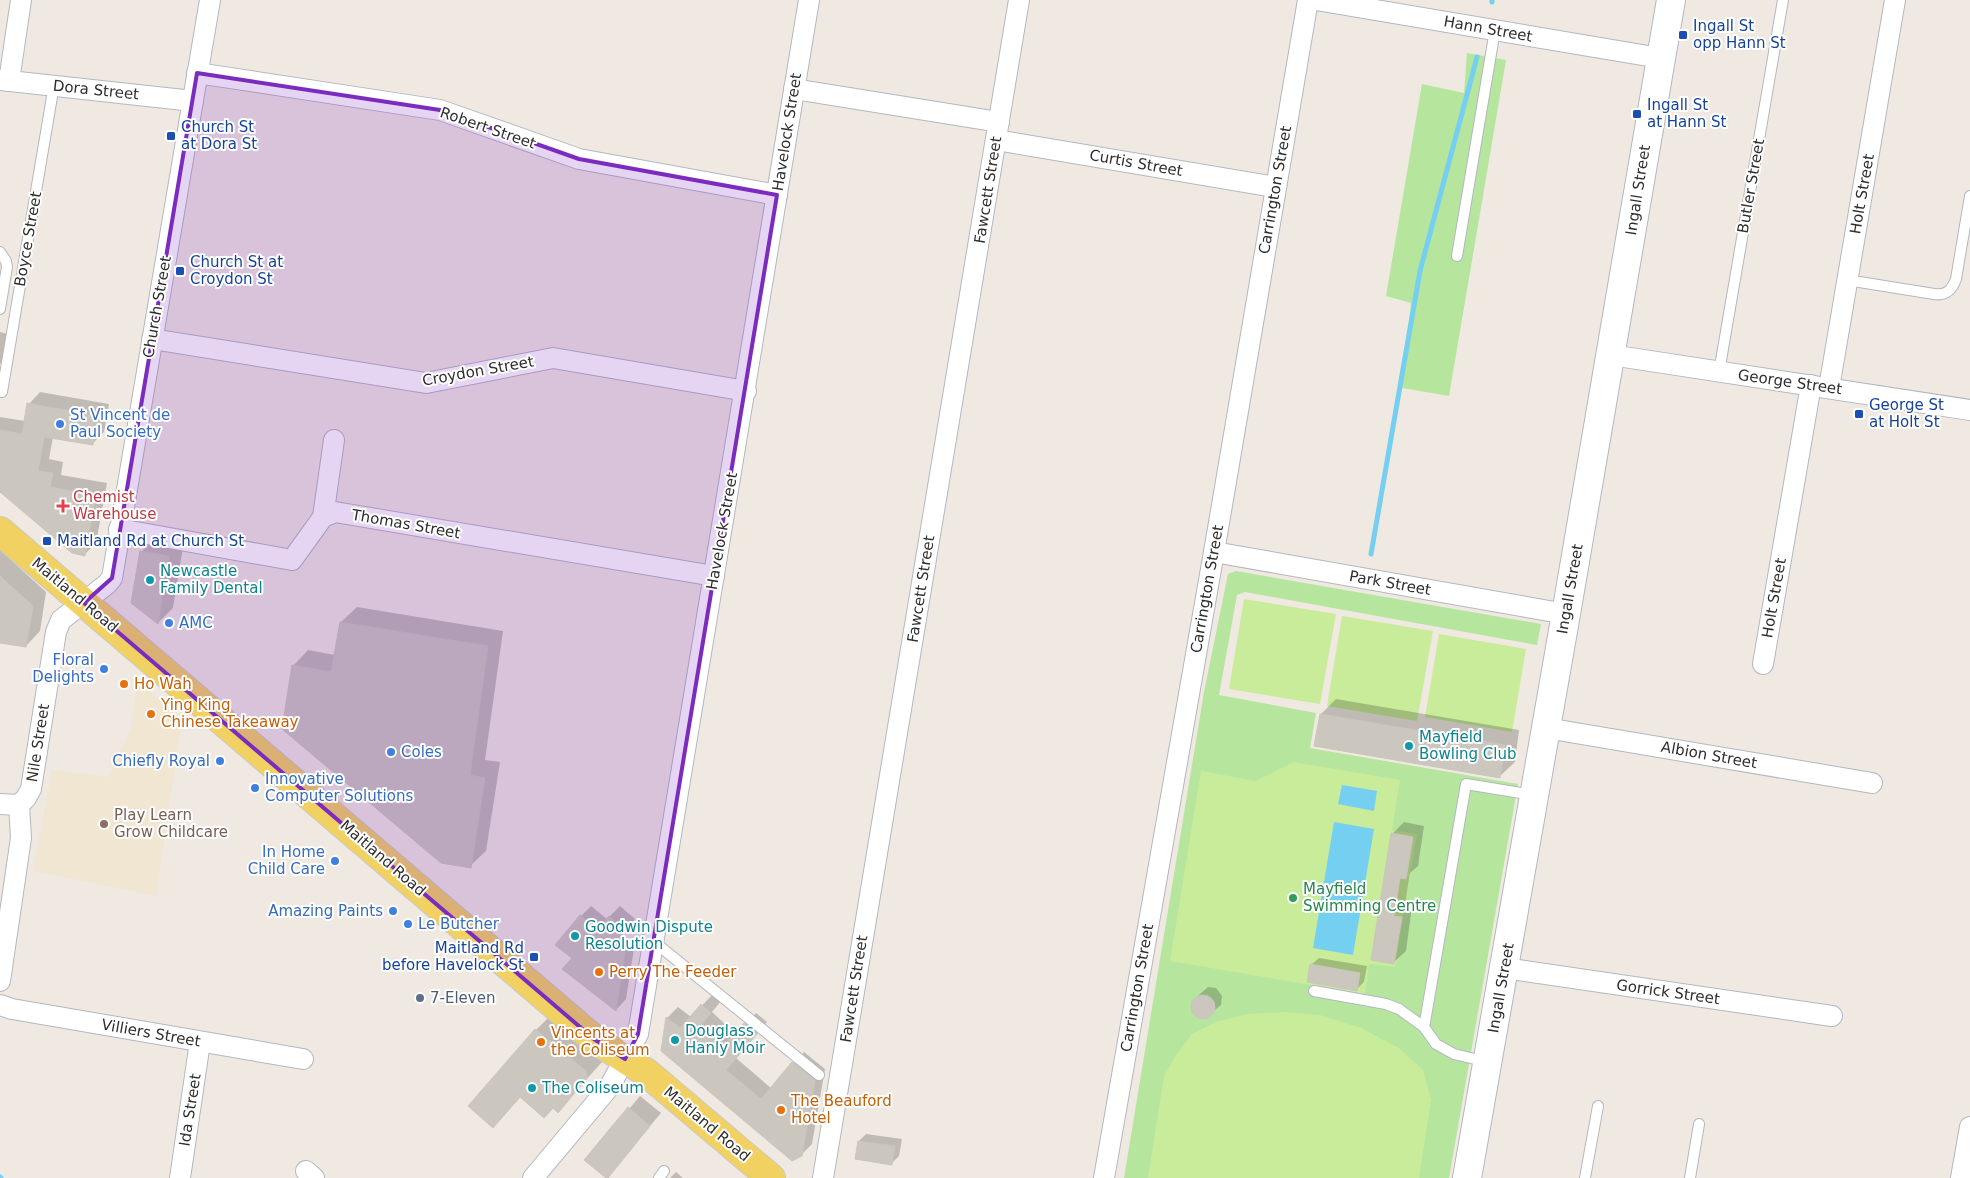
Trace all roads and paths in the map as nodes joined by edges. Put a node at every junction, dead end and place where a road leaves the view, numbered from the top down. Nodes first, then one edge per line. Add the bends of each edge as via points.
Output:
1 (21, 0) edge
2 (210, 0) edge
3 (809, 0) edge
4 (1019, 0) edge
5 (1308, 0) edge
6 (1316, 0) edge
7 (1671, 0) edge
8 (1783, 0) edge
9 (1895, 0) edge
10 (1495, 30) junction
11 (1660, 58) junction
12 (197, 73) junction
13 (4, 80) edge
14 (54, 85) junction
15 (794, 89) junction
16 (193, 101) junction
17 (998, 131) junction
18 (1275, 187) junction
19 (777, 195) junction
20 (1970, 196) edge
21 (0, 252) edge
22 (1457, 256) dead end
23 (1847, 280) junction
24 (0, 309) edge
25 (152, 339) junction
26 (1611, 355) junction
27 (1720, 372) junction
28 (1820, 387) junction
29 (746, 391) junction
30 (2, 392) dead end
31 (1970, 410) edge
32 (334, 440) dead end
33 (323, 518) junction
34 (119, 529) junction
35 (0, 531) edge
36 (1214, 552) junction
37 (714, 576) junction
38 (84, 603) junction
39 (1566, 614) junction
40 (1762, 664) dead end
41 (1546, 728) junction
42 (1872, 783) dead end
43 (1534, 795) junction
44 (9, 805) edge
45 (653, 941) junction
46 (1504, 968) junction
47 (0, 981) edge
48 (1314, 991) dead end
49 (0, 1005) edge
50 (1832, 1016) dead end
51 (1424, 1027) junction
52 (200, 1042) junction
53 (303, 1059) dead end
54 (625, 1059) junction
55 (1488, 1062) junction
56 (819, 1075) dead end
57 (1598, 1106) dead end
58 (1699, 1124) dead end
59 (1970, 1127) edge
60 (180, 1178) edge
61 (533, 1178) edge
62 (770, 1178) edge
63 (823, 1178) edge
64 (1104, 1178) edge
65 (1467, 1178) edge
66 (1585, 1178) edge
67 (1690, 1178) edge
68 (1961, 1178) edge

1 - 13 street
2 - 12 street, Church Street
3 - 15 street, Havelock Street
4 - 17 street, Fawcett Street
5 - 18 street, Carrington Street
6 - 10 street, Hann Street
7 - 11 main road, Ingall Street
8 - 27 lane, Butler Street
9 - 23 street, Holt Street
10 - 11 street, Hann Street
10 - 22 lane
11 - 26 main road, Ingall Street
12 - 16 street, Church Street
12 - 19 street, Robert Street via 440,110 579,159
13 - 14 street, Dora Street
14 - 16 street, Dora Street
14 - 30 lane, Boyce Street
15 - 17 street, Curtis Street
15 - 19 street, Havelock Street
16 - 25 street, Church Street
17 - 18 street, Curtis Street
17 - 63 street, Fawcett Street
18 - 36 street, Carrington Street
19 - 29 street, Havelock Street
20 - 23 lane via 1956,279 1947,292 1942,295
21 - 24 lane via 7,267
23 - 28 street, Holt Street
25 - 29 street, Croydon Street via 426,383 553,358
25 - 34 street, Church Street
26 - 27 street, George Street
26 - 39 main road, Ingall Street
27 - 28 street, George Street
28 - 31 street, George Street
28 - 40 street, Holt Street
29 - 37 street, Havelock Street
32 - 33 street
33 - 34 street via 292,560
33 - 37 street, Thomas Street via 335,512
34 - 38 street, Church Street via 112,578
35 - 38 main road, Maitland Road
36 - 39 street, Park Street
36 - 64 street, Carrington Street
37 - 45 street, Havelock Street
38 - 44 street, Nile Street via 58,625 31,789 26,798
38 - 54 main road, Maitland Road via 594,1039
39 - 41 main road, Ingall Street
41 - 42 street, Albion Street
41 - 43 main road, Ingall Street
43 - 46 main road, Ingall Street
43 - 51 lane via 1466,784
44 - 47 street, Nile Street via 21,838
45 - 54 street, Havelock Street via 638,1034
45 - 56 lane
46 - 50 street, Gorrick Street
46 - 55 main road, Ingall Street
48 - 51 lane via 1386,1004
49 - 52 street, Villiers Street
51 - 55 lane via 1436,1044 1454,1054
52 - 53 street, Villiers Street
52 - 60 street, Ida Street
54 - 61 street, Havelock Street via 610,1086
54 - 62 main road, Maitland Road via 654,1079
55 - 65 main road, Ingall Street
57 - 66 lane
58 - 67 lane
59 - 68 street

